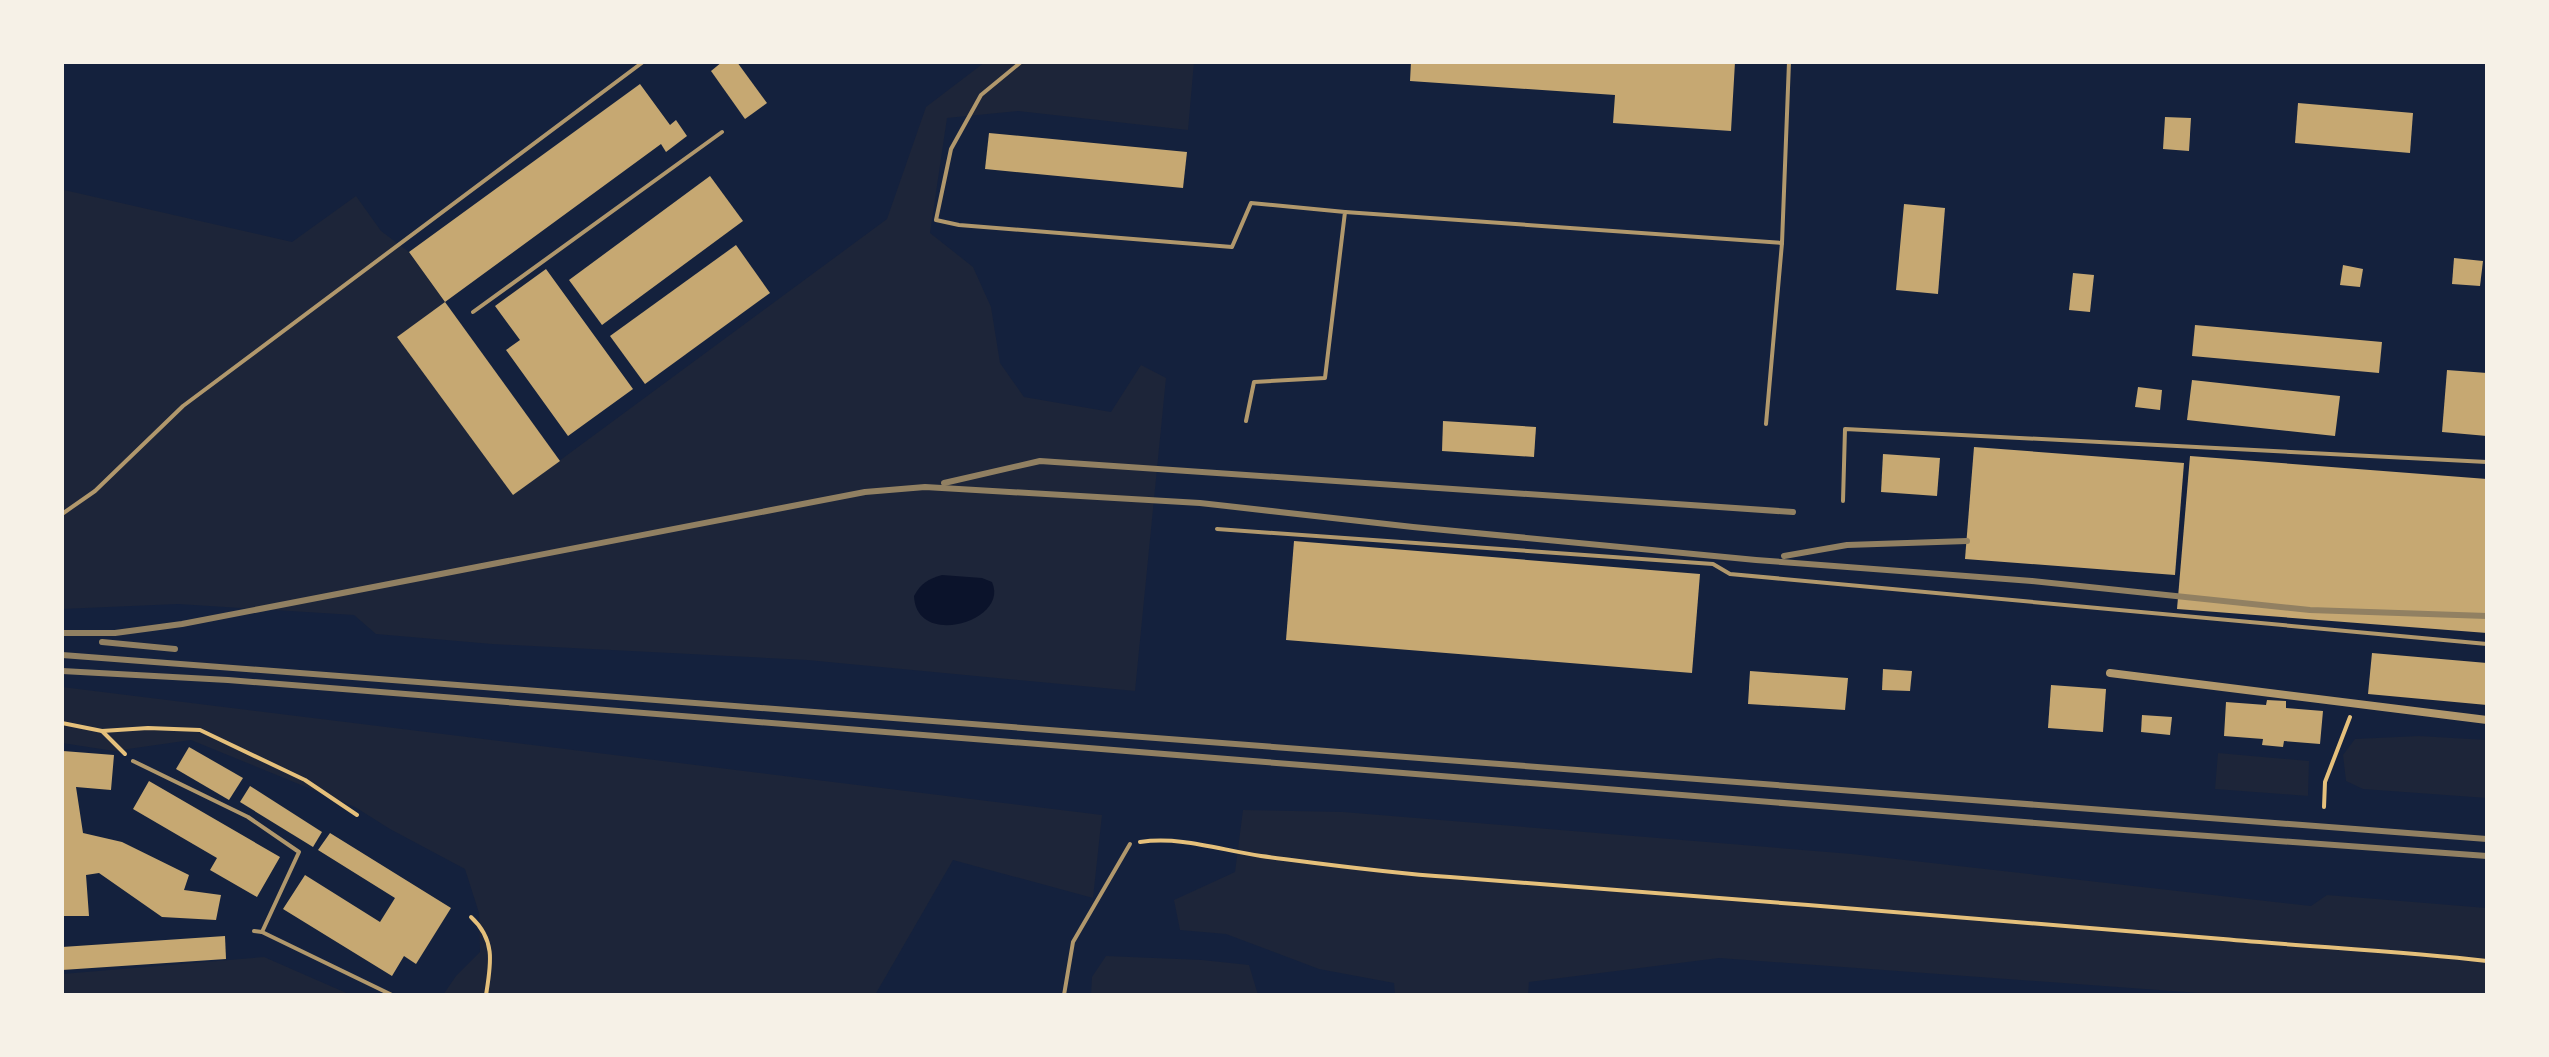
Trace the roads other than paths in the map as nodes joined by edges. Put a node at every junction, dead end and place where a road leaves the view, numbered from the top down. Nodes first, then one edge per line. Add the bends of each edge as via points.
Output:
1 (643, 62) edge
2 (1021, 62) edge
3 (1789, 62) edge
4 (722, 132) dead end
5 (1345, 212) junction
6 (1782, 243) junction
7 (473, 312) dead end
8 (1246, 421) dead end
9 (1766, 424) dead end
10 (2487, 462) edge
11 (1843, 501) dead end
12 (62, 514) edge
13 (1217, 529) dead end
14 (2487, 644) edge
15 (2110, 673) dead end
16 (2487, 720) edge
17 (133, 761) road end
18 (1130, 844) road end
19 (254, 931) dead end
20 (262, 932) junction
21 (392, 995) edge
22 (1064, 995) edge

1 - 12 lane via 183,406 95,491
2 - 5 lane via 981,95 951,149 936,220 1232,247 1251,203
3 - 6 lane
4 - 7 lane
5 - 6 lane
5 - 8 lane via 1325,378 1254,382
6 - 9 lane
10 - 11 lane via 1845,429
13 - 14 lane via 1713,564 1730,574
15 - 16 street
17 - 20 lane via 248,817 299,852
18 - 22 lane via 1073,942
19 - 20 lane
20 - 21 lane

